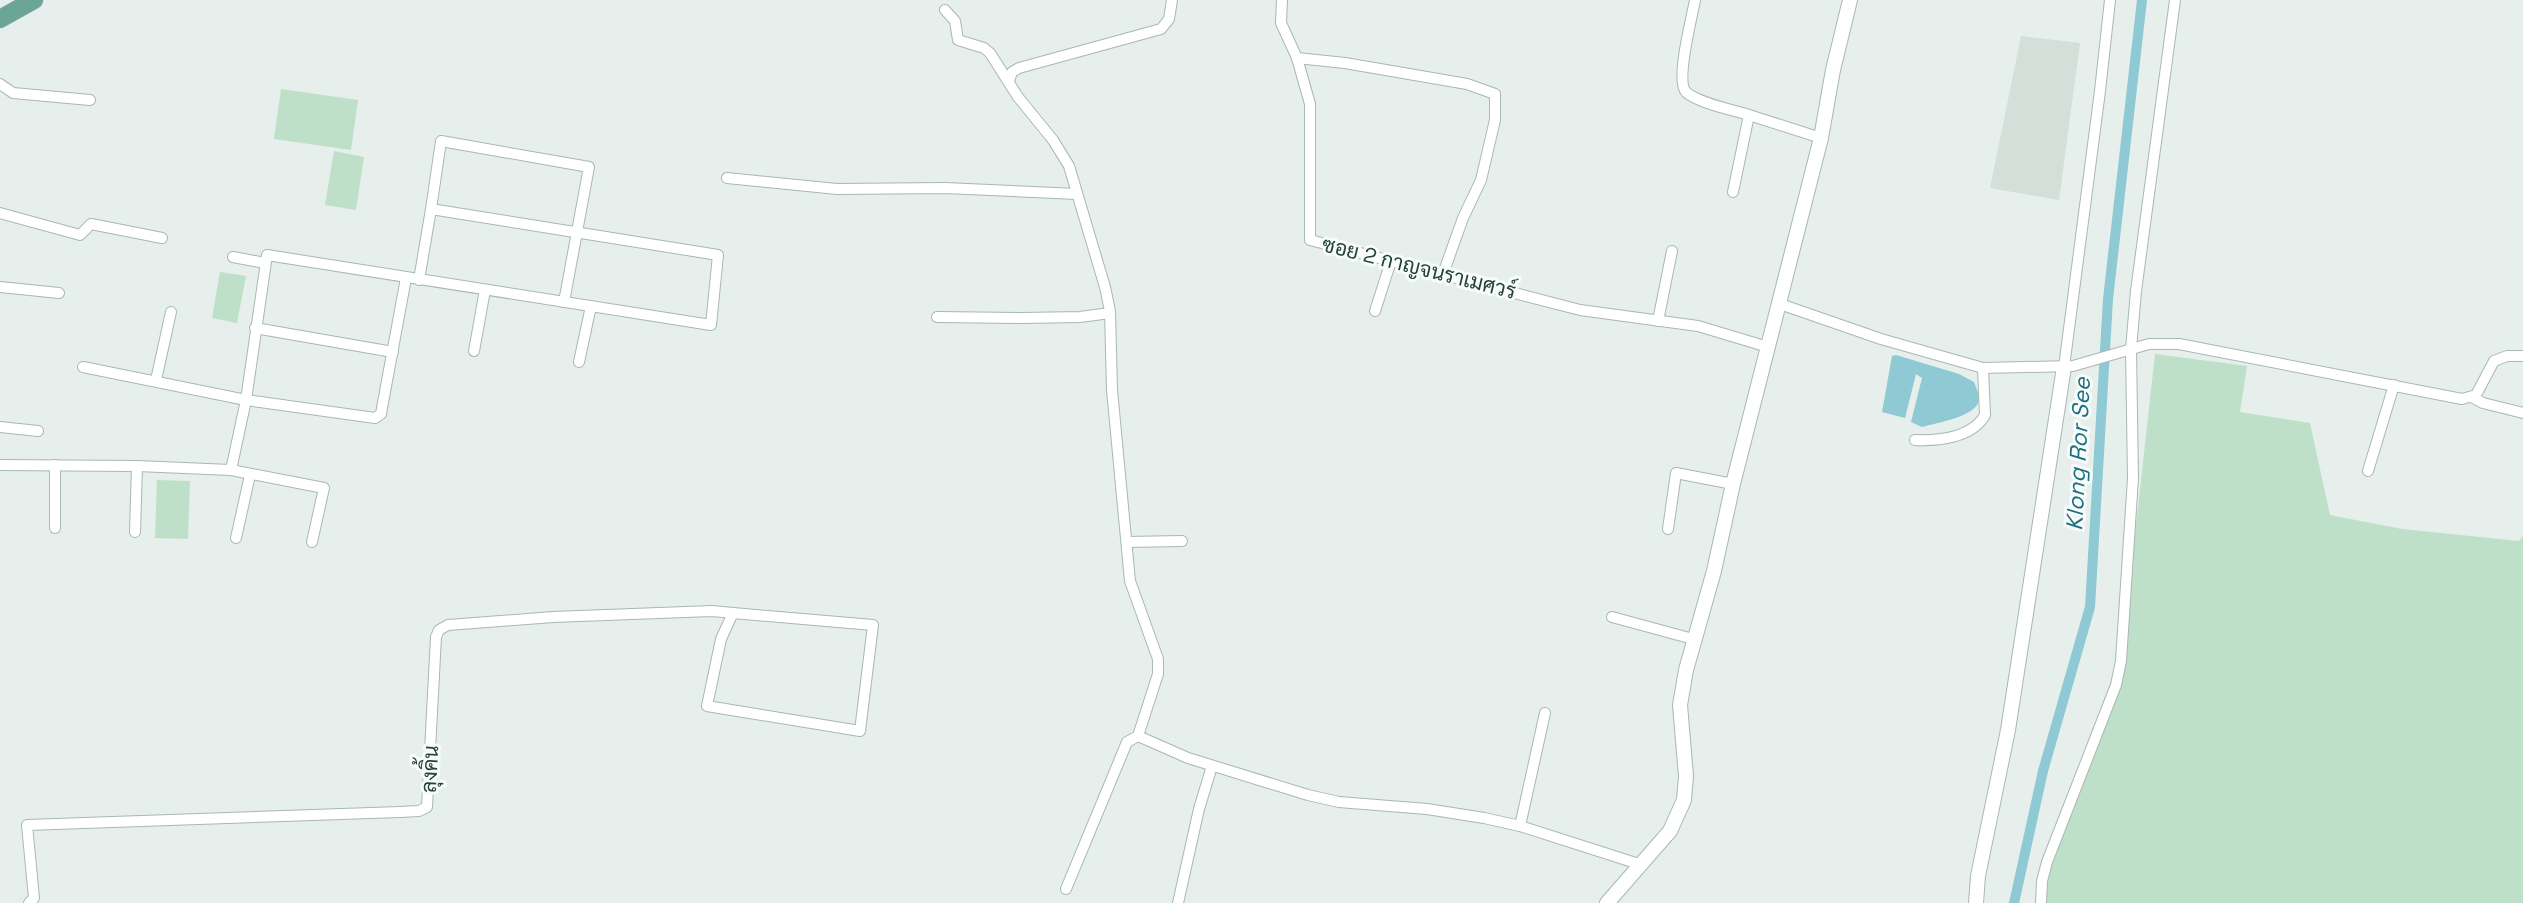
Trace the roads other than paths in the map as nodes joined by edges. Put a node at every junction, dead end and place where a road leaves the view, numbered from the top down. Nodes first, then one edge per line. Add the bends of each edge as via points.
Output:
1 (34, 0) edge
2 (1172, 0) edge
3 (1282, 0) edge
4 (1695, 0) edge
5 (1850, 0) edge
6 (2110, 0) edge
7 (2175, 0) edge
8 (945, 10) dead end
9 (0, 19) edge
10 (1297, 58) junction
11 (1009, 81) junction
12 (0, 84) edge
13 (90, 100) dead end
14 (1749, 115) junction
15 (1821, 138) junction
16 (727, 178) dead end
17 (1732, 192) dead end
18 (1077, 194) junction
19 (431, 209) junction
20 (0, 213) edge
21 (576, 231) junction
22 (162, 238) dead end
23 (1672, 251) dead end
24 (233, 257) dead end
25 (1391, 261) junction
26 (265, 263) junction
27 (1443, 274) junction
28 (406, 278) junction
29 (419, 280) junction
30 (0, 287) edge
31 (485, 290) junction
32 (59, 293) dead end
33 (564, 302) junction
34 (1780, 304) junction
35 (591, 306) junction
36 (1375, 311) dead end
37 (171, 312) dead end
38 (1110, 313) junction
39 (937, 317) dead end
40 (1658, 321) junction
41 (255, 328) junction
42 (1768, 347) junction
43 (2129, 349) junction
44 (474, 351) dead end
45 (393, 352) junction
46 (2523, 356) edge
47 (579, 362) dead end
48 (2068, 366) junction
49 (83, 367) dead end
50 (1983, 368) junction
51 (156, 380) junction
52 (2394, 385) junction
53 (2472, 397) junction
54 (246, 400) junction
55 (2523, 413) edge
56 (0, 427) edge
57 (38, 431) dead end
58 (1915, 440) dead end
59 (0, 465) edge
60 (55, 465) junction
61 (137, 466) junction
62 (231, 470) junction
63 (2368, 471) dead end
64 (250, 475) junction
65 (1732, 484) junction
66 (55, 528) dead end
67 (1668, 529) dead end
68 (135, 532) dead end
69 (236, 538) dead end
70 (312, 541) dead end
71 (1182, 541) dead end
72 (1127, 542) junction
73 (733, 613) junction
74 (1612, 617) dead end
75 (1693, 639) junction
76 (1545, 713) dead end
77 (1139, 736) junction
78 (1212, 766) junction
79 (1520, 826) junction
80 (1642, 865) junction
81 (1066, 890) dead end
82 (29, 903) edge
83 (1178, 903) edge
84 (1607, 903) edge
85 (1976, 903) edge
86 (2041, 903) edge

1 - 9 main road
2 - 11 street via 1161,29 1018,68
3 - 10 street, ซอย 2 กาญจนราเมศวร์ via 1281,23
4 - 14 street via 1682,85 1696,98
5 - 15 street
6 - 48 street
7 - 43 street
8 - 11 street via 956,21 958,40 987,50
10 - 25 street, ซอย 2 กาญจนราเมศวร์ via 1310,104 1310,240
10 - 27 street via 1467,84 1495,94 1495,120 1481,180
11 - 18 street via 1054,140
12 - 13 street via 13,93
14 - 15 street
14 - 17 street
15 - 34 street
16 - 18 street via 837,189
18 - 38 street
19 - 21 street
19 - 21 street via 441,141 589,167
19 - 29 street
20 - 22 street via 80,235 91,224
21 - 33 street
21 - 35 street via 718,255 711,325
23 - 40 street
24 - 26 street
25 - 27 street, ซอย 2 กาญจนราเมศวร์
25 - 36 street
26 - 28 street via 267,255
26 - 41 street
27 - 40 street, ซอย 2 กาญจนราเมศวร์ via 1580,310
28 - 29 street
28 - 45 street
29 - 31 street
30 - 32 street
31 - 33 street
31 - 44 street
33 - 35 street
34 - 42 street
34 - 50 street
35 - 47 street
37 - 51 street
38 - 39 street via 1066,318
38 - 72 street via 1112,390
40 - 42 street, ซอย 2 กาญจนราเมศวร์ via 1698,326
41 - 45 street
41 - 54 street
42 - 65 street
43 - 48 street
43 - 52 street via 2179,344
43 - 86 street via 2133,478 2121,661 2116,685 2047,862
45 - 54 street via 382,408 375,418
46 - 53 street via 2494,360
48 - 50 street
48 - 85 street
49 - 51 street
50 - 58 street via 1984,419 1946,439
51 - 54 street
52 - 53 street
52 - 63 street
53 - 55 street
54 - 62 street
56 - 57 street
59 - 60 street
60 - 61 street
60 - 66 street
61 - 62 street
61 - 68 street
62 - 64 street
64 - 69 street
64 - 70 street via 324,488
65 - 67 street via 1676,473
65 - 75 street via 1714,571
71 - 72 street
72 - 77 street via 1130,581 1158,659
73 - 73 street, ลุงคิ้น via 873,625 860,731 707,706 720,639
73 - 82 street, ลุงคิ้น via 633,613 444,626 436,637 427,807 400,812 27,825 34,898
74 - 75 street
75 - 80 street via 1680,705 1684,800 1671,831
76 - 79 street
77 - 78 street
77 - 81 street via 1127,742
78 - 79 street via 1332,801 1451,813
78 - 83 street
79 - 80 street
80 - 84 street

